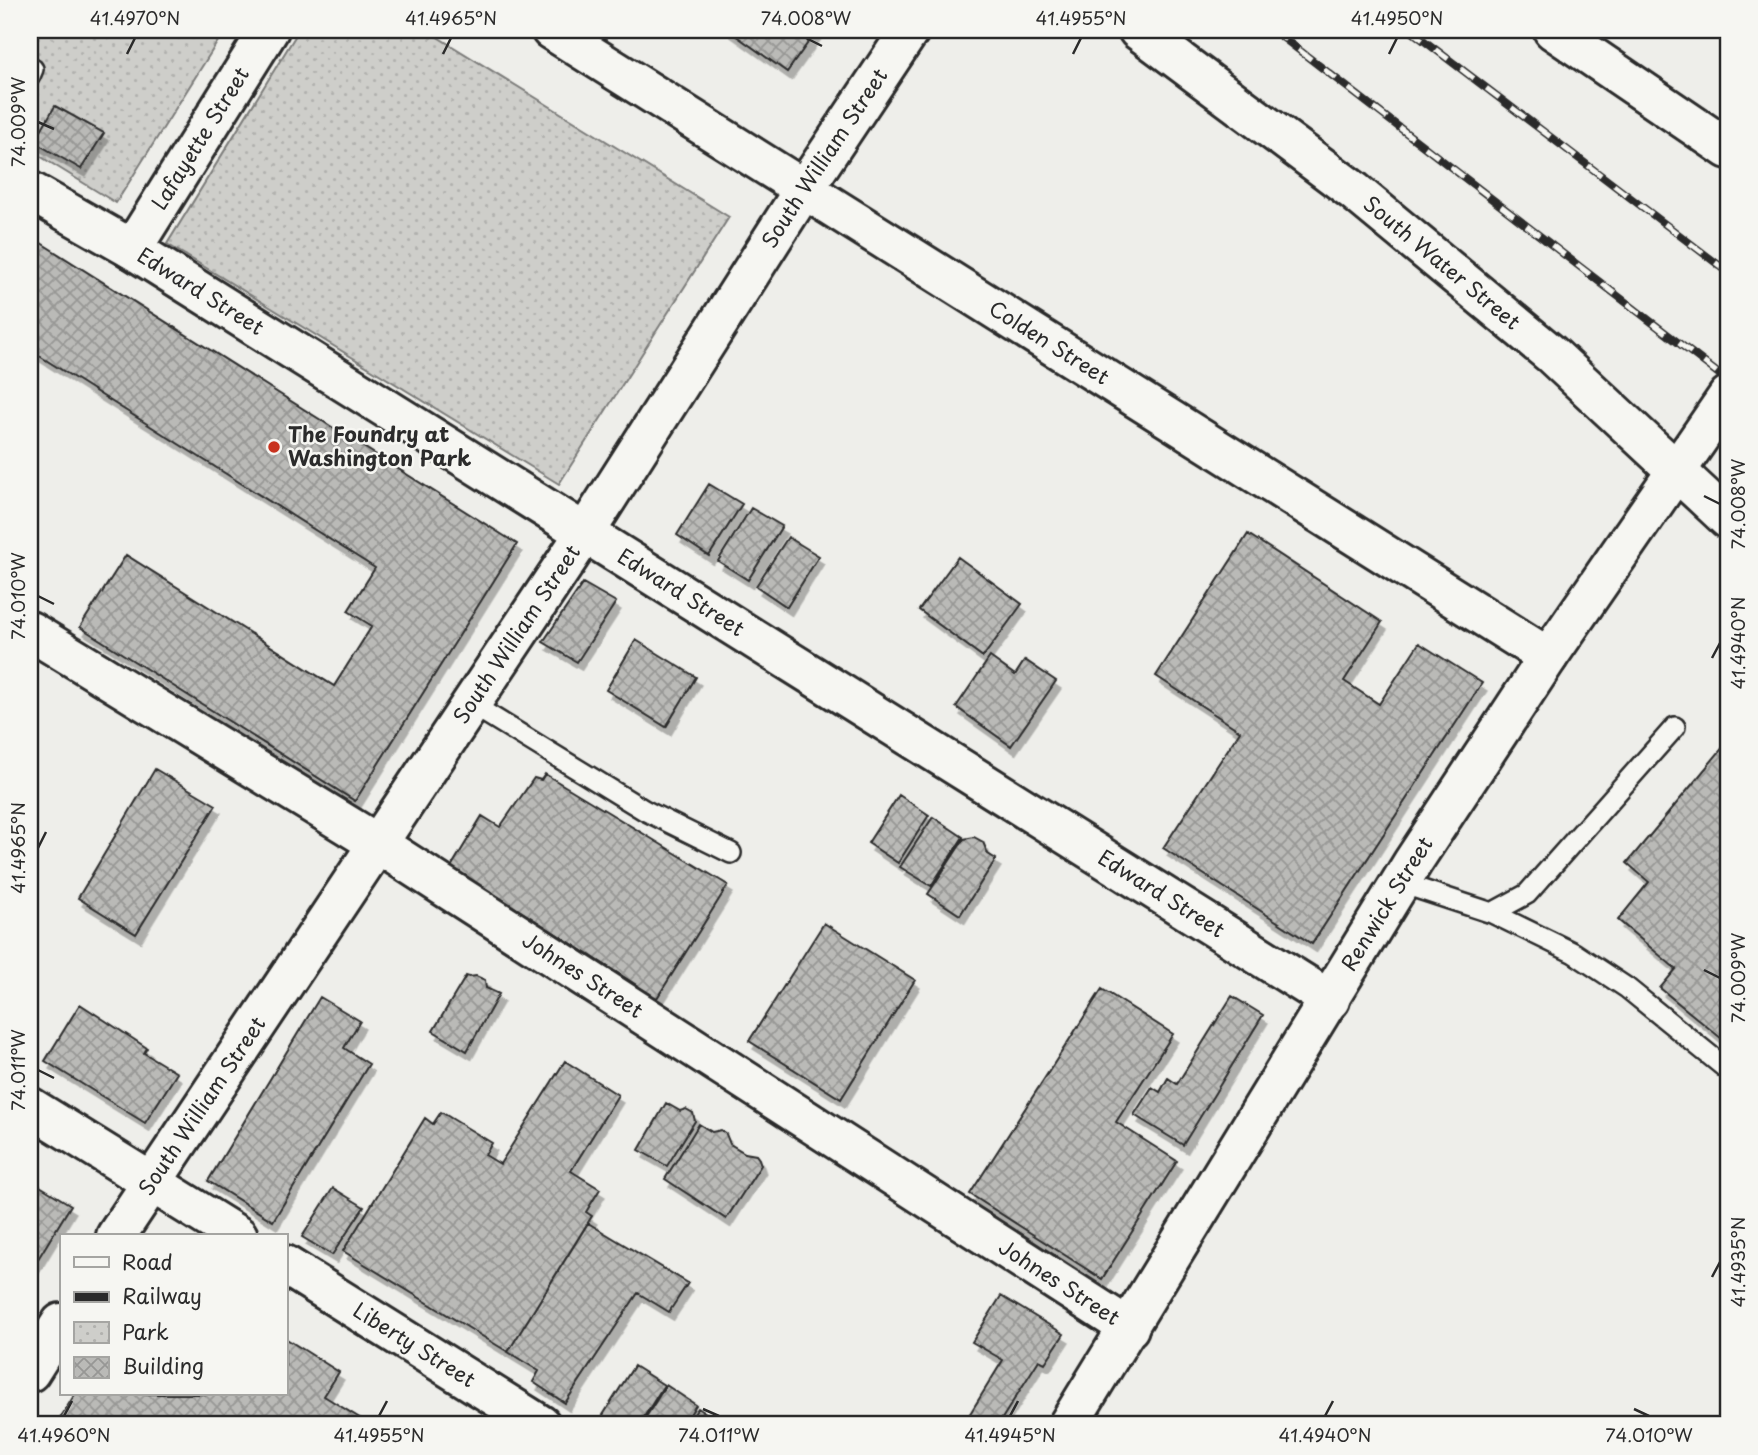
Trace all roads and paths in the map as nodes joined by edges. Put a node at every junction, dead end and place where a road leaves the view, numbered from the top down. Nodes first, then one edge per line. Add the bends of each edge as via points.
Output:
1 (269, 30) edge
2 (551, 30) edge
3 (910, 30) edge
4 (1138, 30) edge
5 (1553, 30) edge
6 (1728, 149) edge
7 (804, 189) junction
8 (30, 191) edge
9 (132, 249) junction
10 (1728, 396) edge
11 (1678, 470) junction
12 (1728, 519) edge
13 (584, 533) junction
14 (30, 631) edge
15 (1548, 657) junction
16 (471, 704) junction
17 (1675, 727) dead end
18 (379, 844) junction
19 (730, 853) dead end
20 (1401, 883) junction
21 (1492, 913) junction
22 (1330, 1000) junction
23 (1728, 1070) edge
24 (30, 1107) edge
25 (151, 1182) junction
26 (117, 1234) edge
27 (236, 1234) edge
28 (287, 1266) edge
29 (60, 1325) edge
30 (1129, 1328) junction
31 (30, 1372) edge
32 (532, 1423) edge
33 (1068, 1425) edge

1 - 9 street, Lafayette Street
2 - 7 street, Colden Street
3 - 7 street, South William Street
4 - 11 street, South Water Street via 1354,191 1551,354
5 - 6 street
7 - 13 street, South William Street
7 - 15 street, Colden Street
8 - 9 street, Edward Street
9 - 13 street, Edward Street
10 - 11 street, Renwick Street
11 - 12 street, South Water Street
11 - 15 street, Renwick Street
13 - 16 street, South William Street
13 - 22 street, Edward Street
14 - 18 street, Johnes Street
15 - 20 street, Renwick Street
16 - 18 street, South William Street
16 - 19 lane via 644,810
17 - 21 lane via 1527,894
18 - 25 street, South William Street
18 - 30 street, Johnes Street
20 - 21 lane
20 - 22 street, Renwick Street
21 - 23 lane via 1574,953 1627,988
22 - 30 street, Renwick Street
24 - 25 street
25 - 26 street, South William Street
25 - 27 street
28 - 32 street, Liberty Street
29 - 31 street
30 - 33 street, Renwick Street

